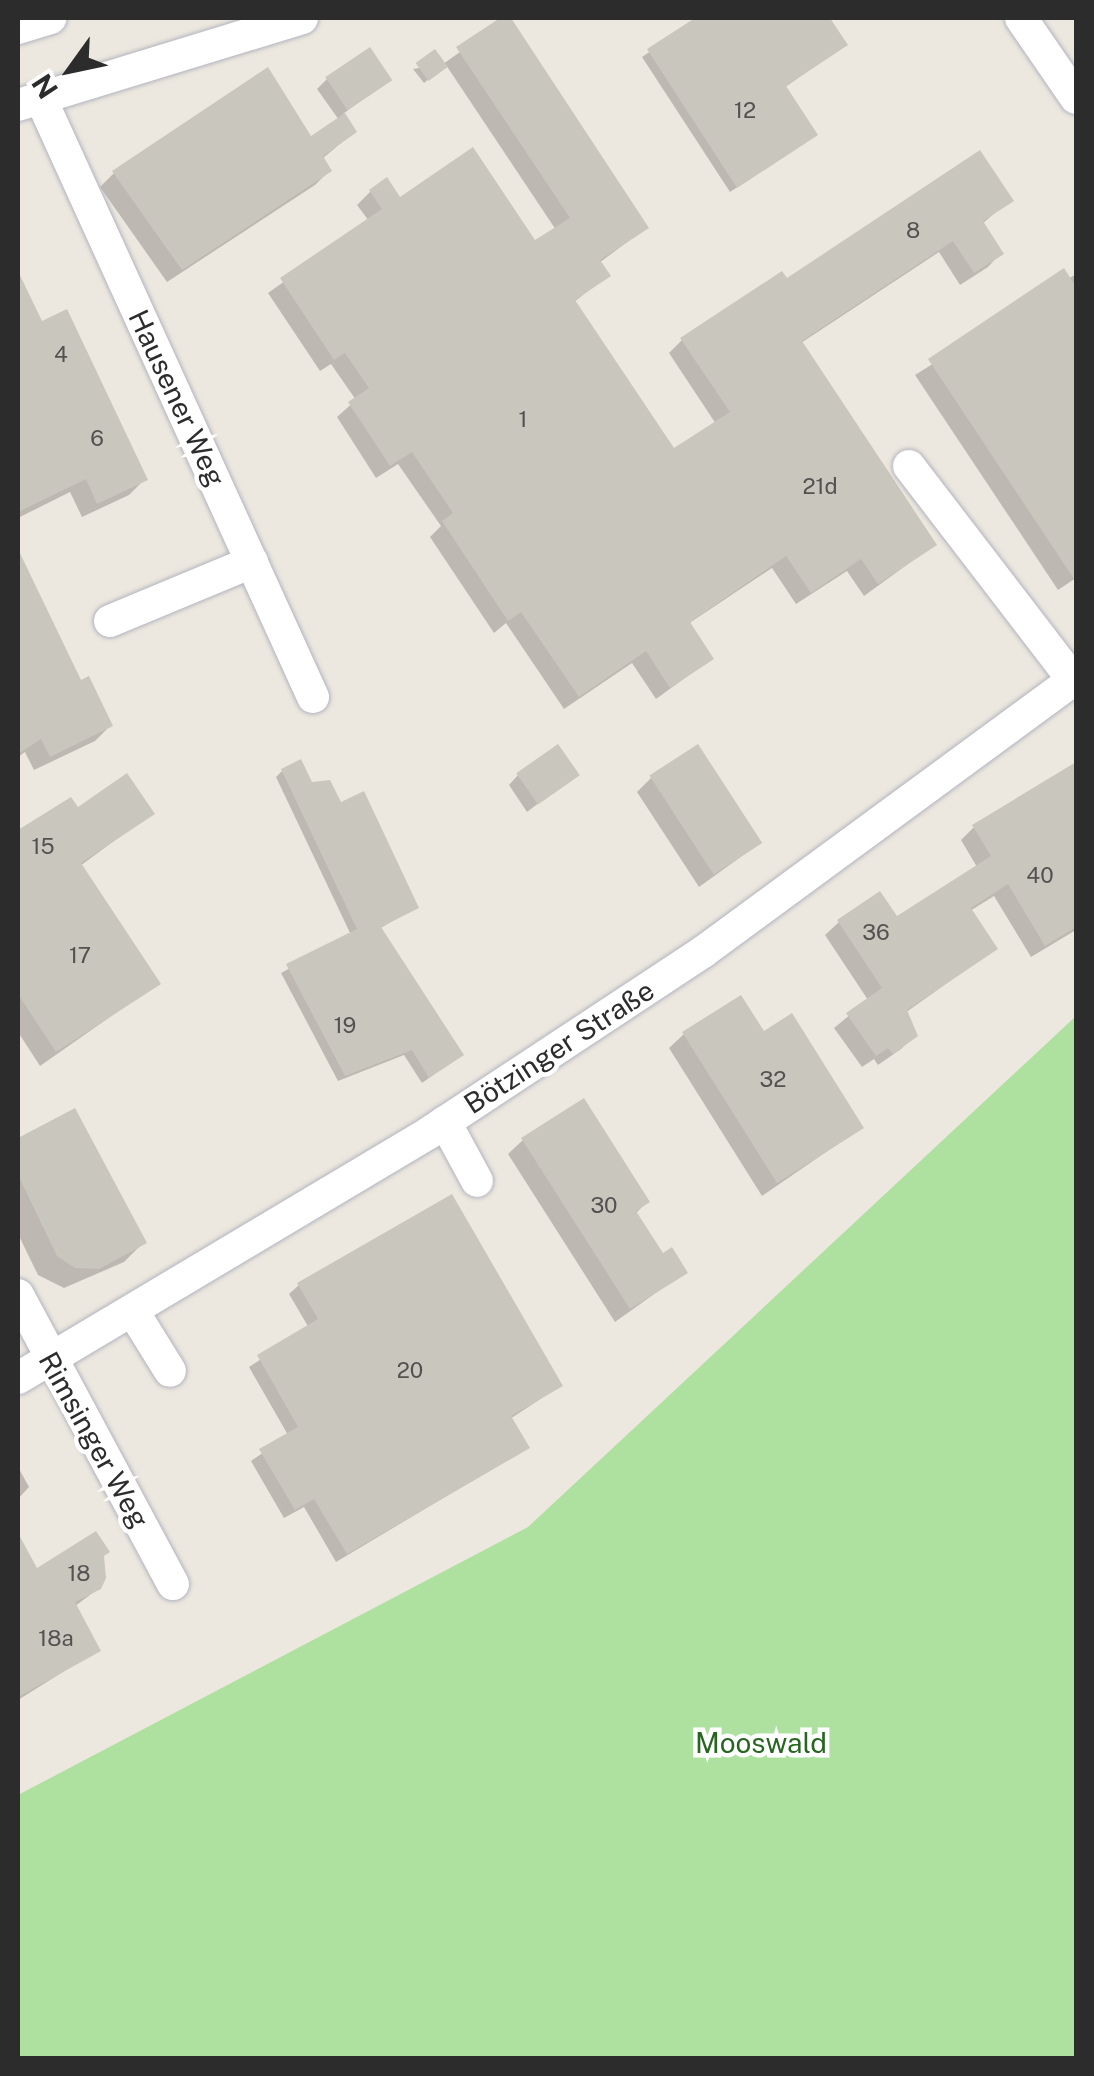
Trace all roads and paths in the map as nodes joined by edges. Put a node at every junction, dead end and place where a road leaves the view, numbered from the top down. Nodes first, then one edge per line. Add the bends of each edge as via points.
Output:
1 (50, 18) edge
2 (302, 18) edge
3 (1021, 18) edge
4 (18, 28) edge
5 (1076, 98) edge
6 (29, 102) edge
7 (909, 466) dead end
8 (252, 562) junction
9 (110, 620) dead end
10 (1075, 679) edge
11 (313, 697) dead end
12 (445, 1122) junction
13 (478, 1181) dead end
14 (18, 1295) edge
15 (134, 1313) junction
16 (50, 1361) junction
17 (170, 1371) dead end
18 (18, 1378) edge
19 (173, 1584) dead end

1 - 4 street
2 - 6 street
3 - 5 street
6 - 8 street, Hausener Weg
7 - 10 street
8 - 9 street
8 - 11 street, Hausener Weg
10 - 12 street, Bötzinger Straße via 703,952
12 - 13 street
12 - 15 street, Bötzinger Straße
14 - 16 street, Rimsinger Weg
15 - 16 street, Bötzinger Straße
15 - 17 street
16 - 18 street, Bötzinger Straße
16 - 19 street, Rimsinger Weg

